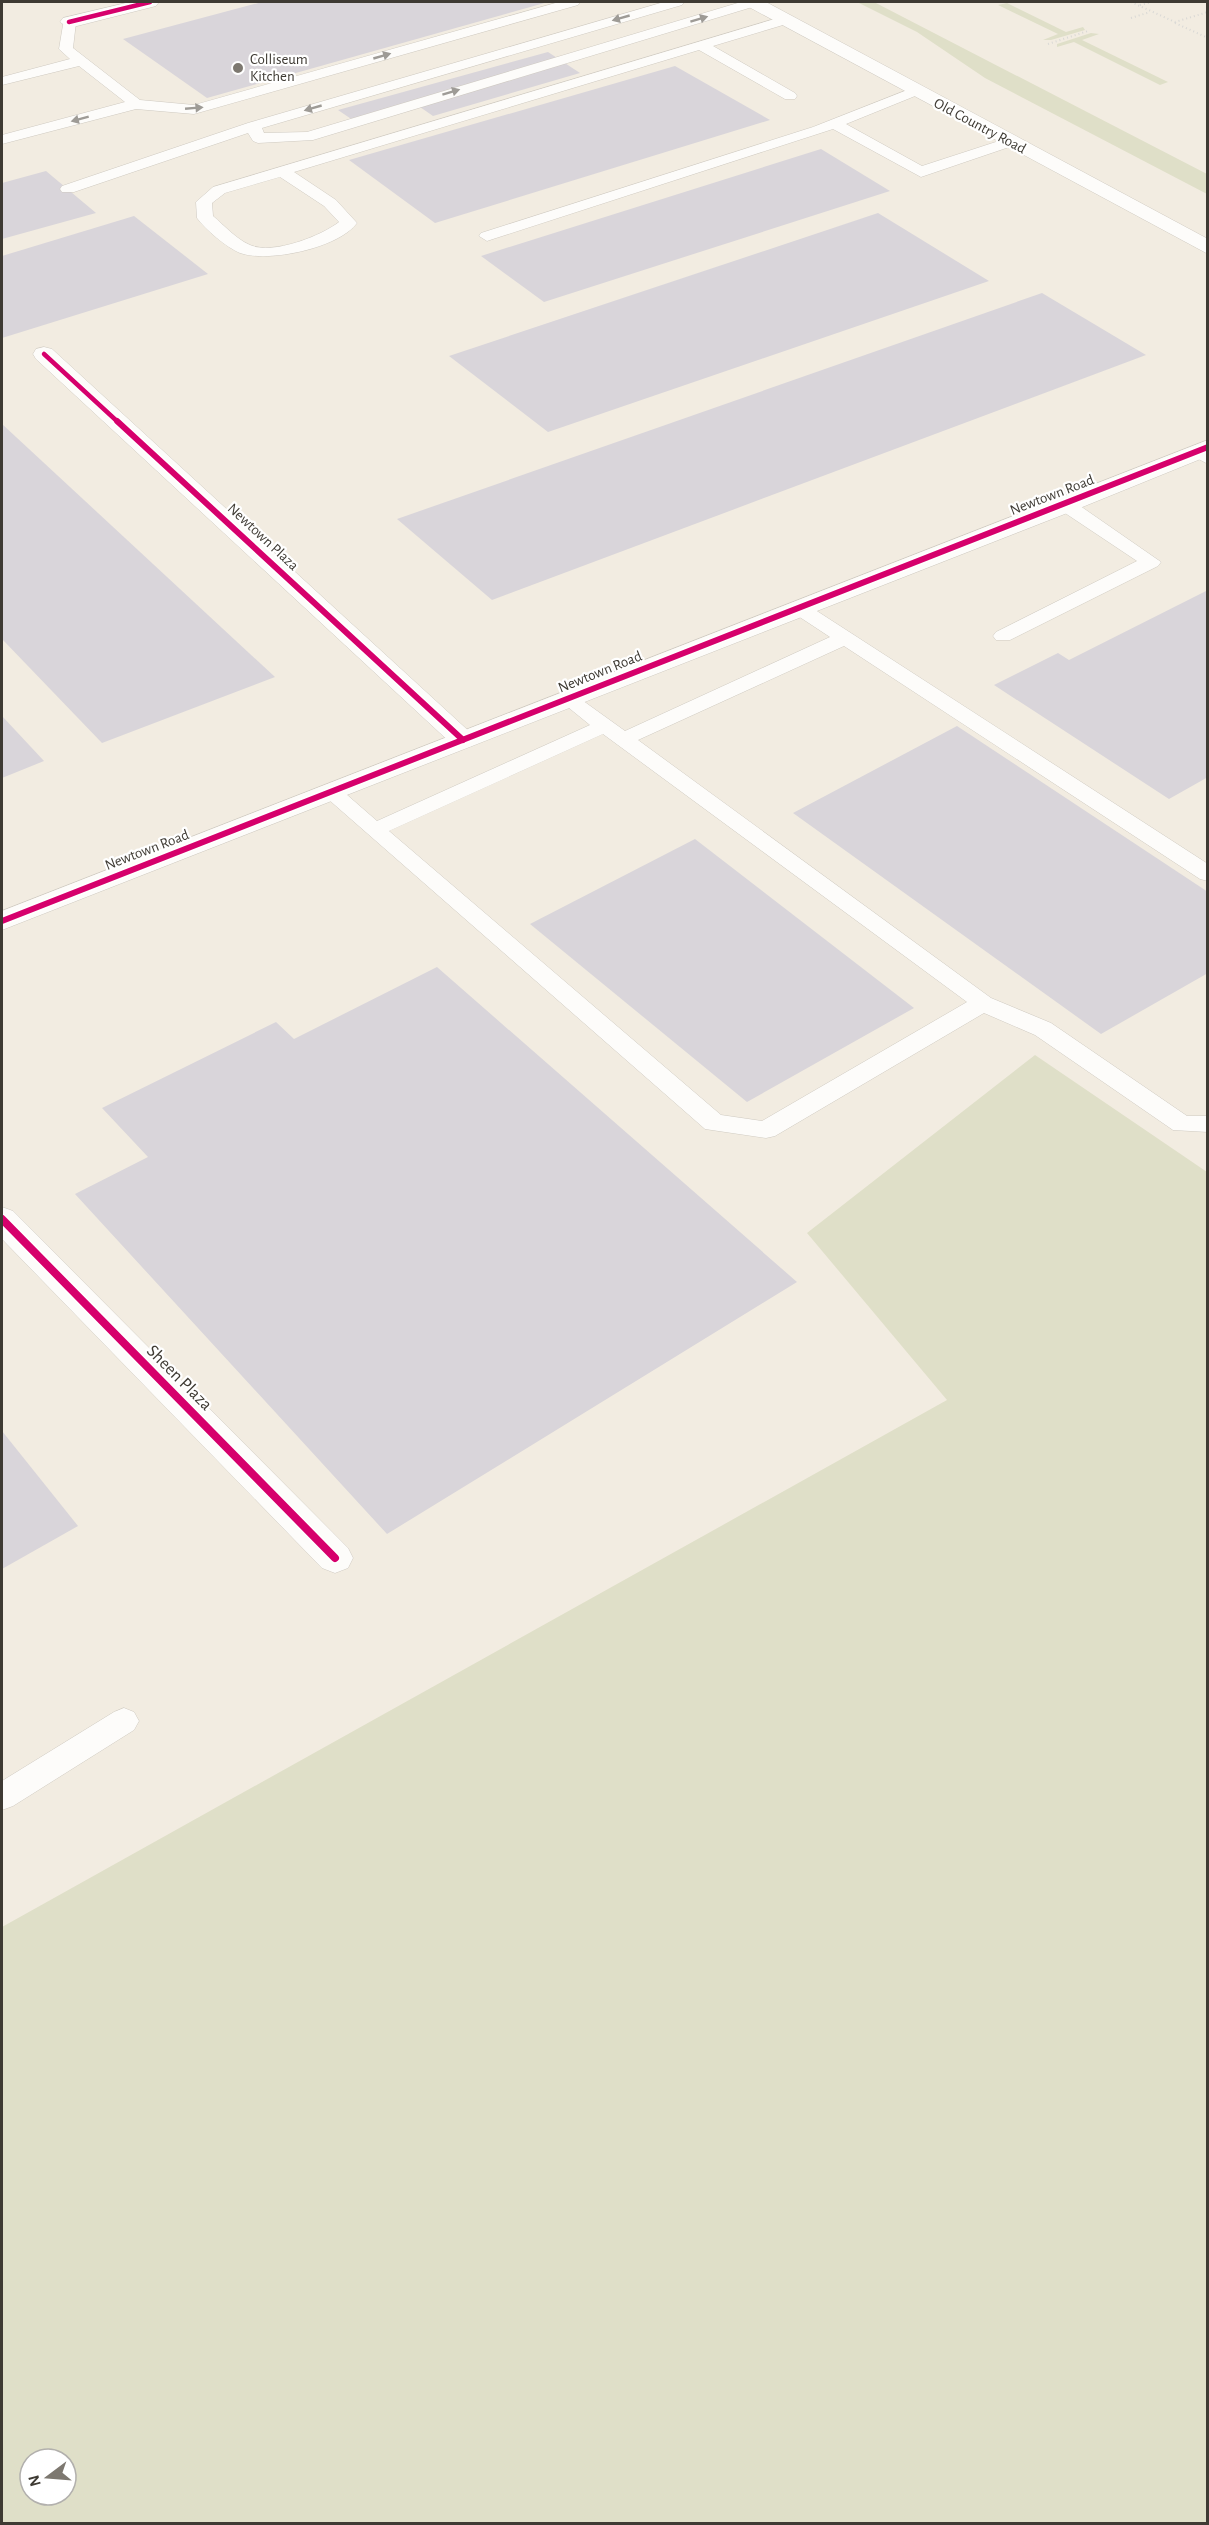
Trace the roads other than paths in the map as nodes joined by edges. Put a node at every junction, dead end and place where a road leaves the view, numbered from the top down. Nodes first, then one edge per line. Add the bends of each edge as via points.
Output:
1 (150, 2) edge
2 (573, 2) edge
3 (677, 2) edge
4 (754, 2) edge
5 (788, 19) junction
6 (69, 22) joint
7 (700, 45) junction
8 (81, 61) junction
9 (2, 81) edge
10 (915, 91) junction
11 (790, 96) dead end
12 (136, 104) junction
13 (833, 123) junction
14 (253, 126) junction
15 (2, 140) edge
16 (1010, 142) junction
17 (282, 171) junction
18 (69, 189) dead end
19 (487, 236) dead end
20 (1208, 248) edge
21 (44, 354) dead end
22 (1203, 452) edge
23 (1066, 505) junction
24 (799, 608) junction
25 (1003, 636) dead end
26 (845, 638) junction
27 (568, 699) junction
28 (604, 726) junction
29 (624, 739) junction
30 (463, 740) junction
31 (331, 792) junction
32 (374, 830) junction
33 (1208, 874) edge
34 (2, 921) edge
35 (983, 1003) junction
36 (1208, 1124) edge
37 (2, 1219) edge
38 (335, 1558) dead end
39 (124, 1721) dead end
40 (2, 1797) edge

1 - 6 street
12 -> 2 lane via 194,110
3 -> 14 lane
4 - 5 street, Old Country Road
14 -> 4 lane via 258,138 308,137
5 - 7 lane
5 - 10 street, Old Country Road
6 - 8 lane via 66,49
7 - 11 lane
7 - 17 lane
8 - 9 lane
8 - 12 lane
10 - 13 lane
10 - 16 street, Old Country Road
12 -> 15 lane
13 - 16 lane via 921,171
13 - 19 lane
14 - 18 lane
16 - 20 street, Old Country Road
17 - 17 lane via 219,190 204,202 205,218 246,249 268,252 339,232 349,222 330,203
21 - 30 street, Newtown Plaza
22 - 23 street, Newtown Road
23 - 24 street, Newtown Road
23 - 25 lane via 1151,562
24 - 26 lane
24 - 27 street, Newtown Road
26 - 29 lane
26 - 33 lane
27 - 28 lane
27 - 30 street, Newtown Road
28 - 29 lane
28 - 32 lane
29 - 35 lane
30 - 31 street, Newtown Road
31 - 32 lane
31 - 34 street, Newtown Road
32 - 35 lane via 714,1123 766,1130
35 - 36 lane via 1042,1029 1182,1124
37 - 38 street, Sheen Plaza
39 - 40 lane

